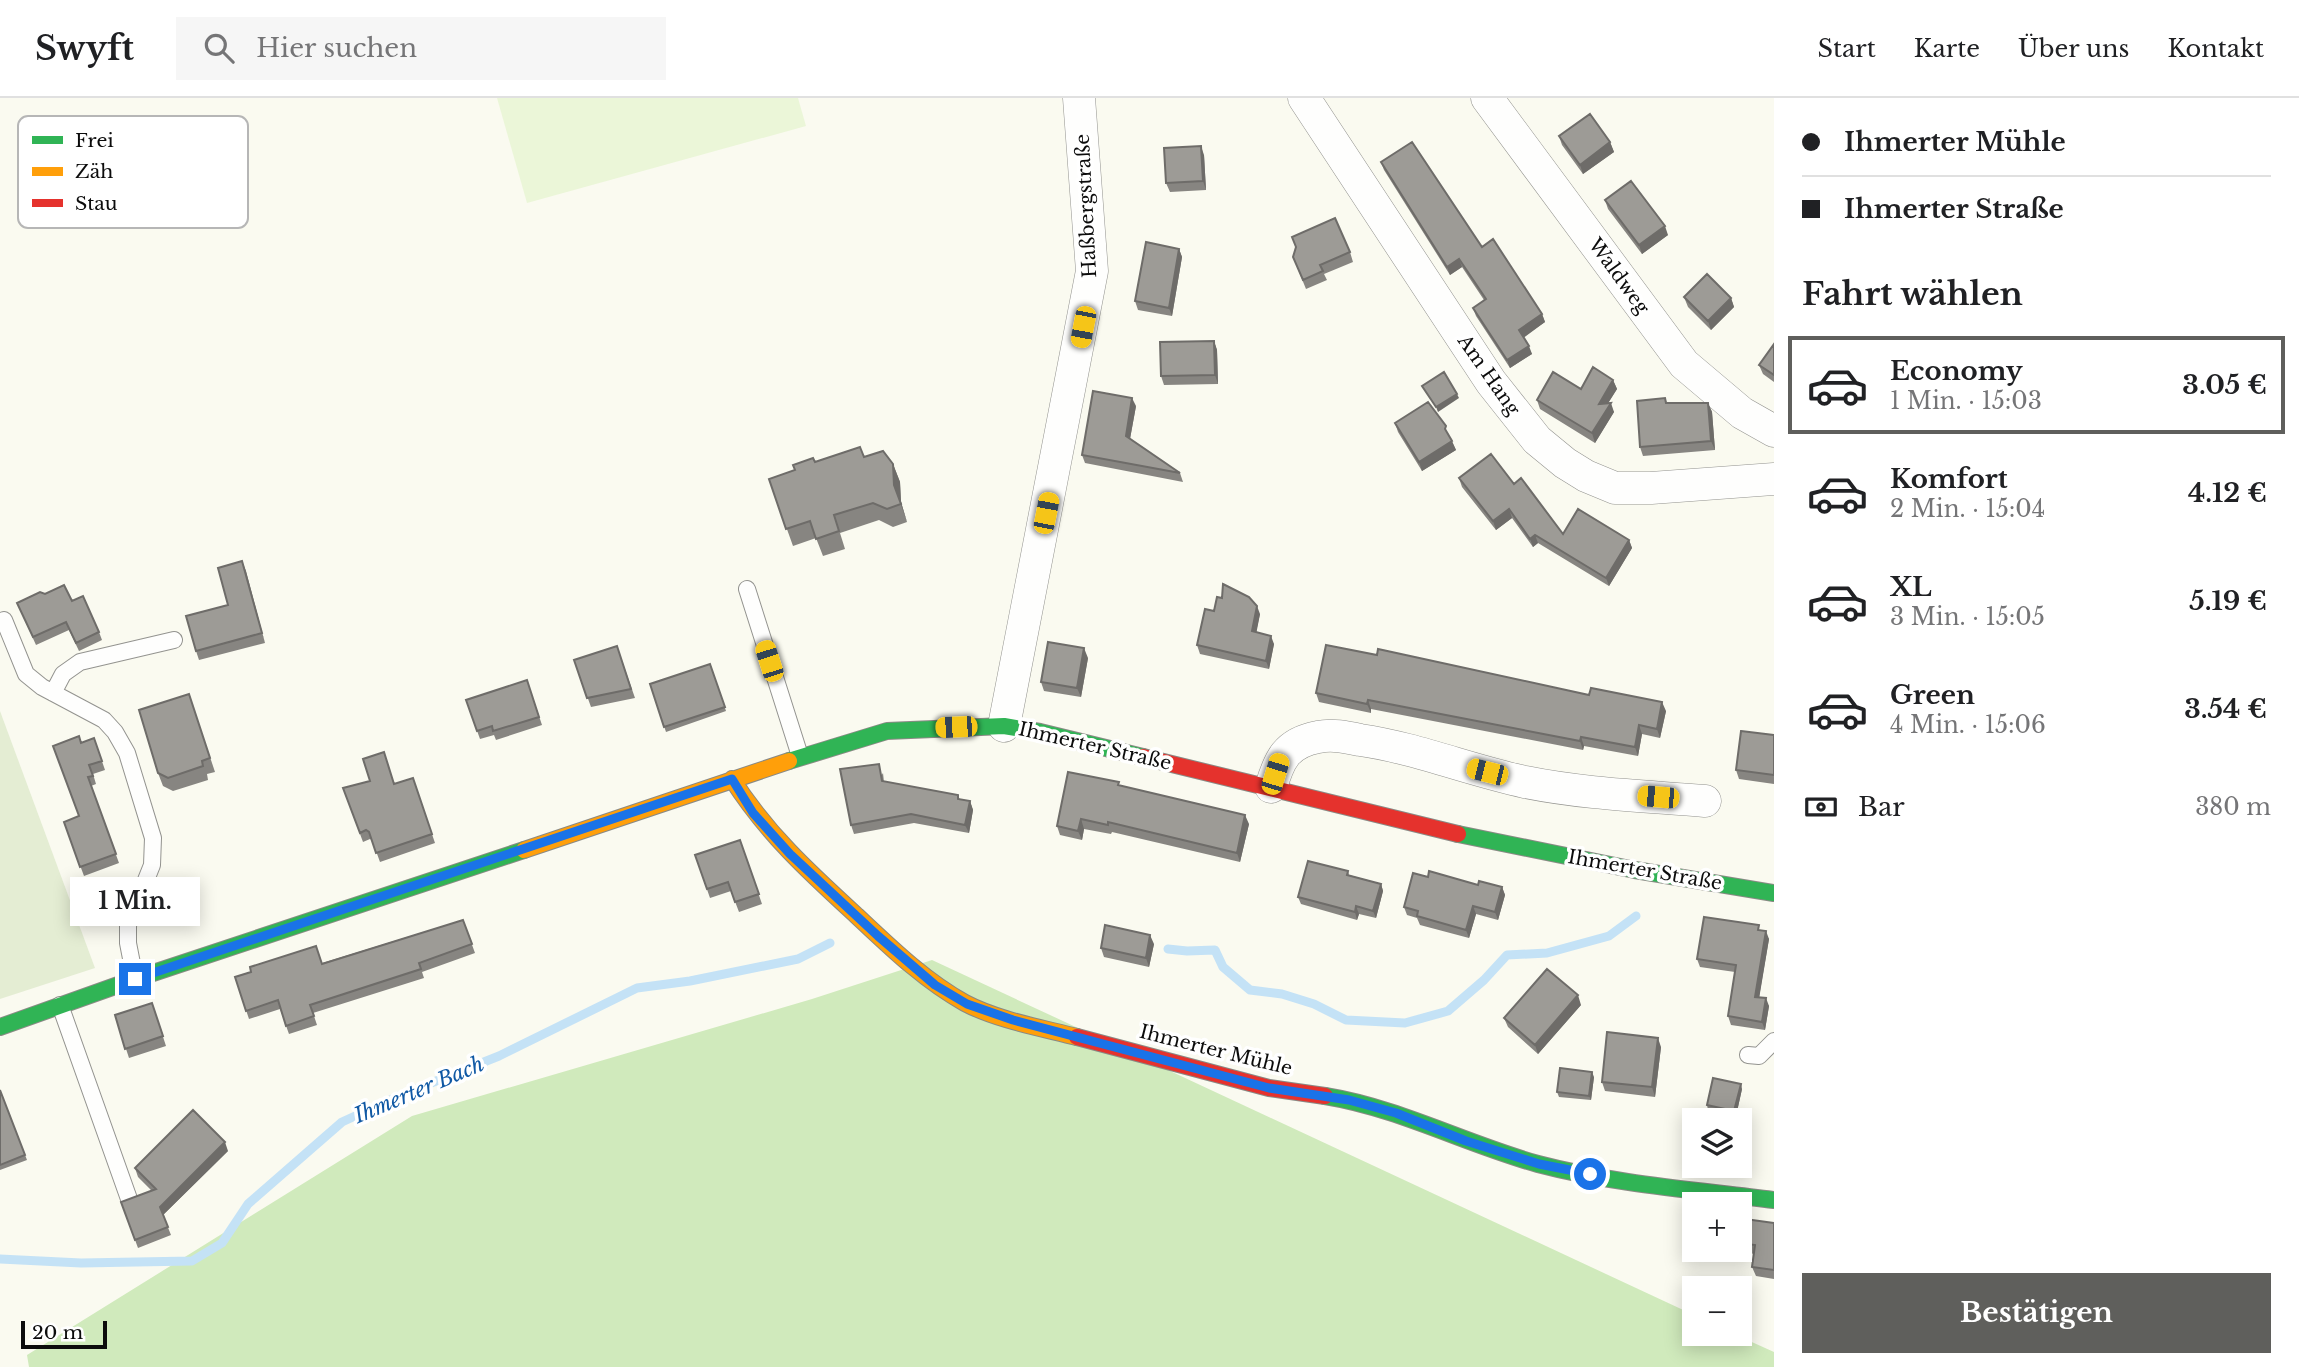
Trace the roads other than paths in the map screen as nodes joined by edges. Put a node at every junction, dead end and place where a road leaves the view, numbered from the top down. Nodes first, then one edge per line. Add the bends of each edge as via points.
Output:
1 (1079, 98) edge
2 (1304, 98) edge
3 (1487, 98) edge
4 (1774, 431) edge
5 (1774, 480) edge
6 (747, 589) dead end
7 (4, 620) dead end
8 (173, 639) dead end
9 (53, 694) junction
10 (1004, 726) junction
11 (800, 756) junction
12 (732, 779) junction
13 (1270, 787) junction
14 (1705, 801) dead end
15 (1774, 893) edge
16 (135, 979) junction
17 (60, 1004) junction
18 (0, 1027) edge
19 (1774, 1041) edge
20 (1748, 1055) dead end
21 (130, 1199) edge
22 (1774, 1200) edge

1 - 10 street, Haßbergstraße via 1092,271
2 - 5 street, Am Hang via 1491,382 1551,452 1586,476 1620,489
3 - 4 street, Waldweg via 1684,363 1742,413
6 - 11 lane
7 - 9 lane via 26,674
8 - 9 lane via 80,662 64,674
9 - 16 lane via 104,720 115,732 127,752 153,838 152,865 128,925
10 - 11 main road, Ihmerter Straße via 887,731
10 - 13 main road, Ihmerter Straße
11 - 12 main road, Ihmerter Straße
12 - 16 main road, Ihmerter Straße
12 - 22 main road, Ihmerter Mühle via 753,813 790,854 935,985 967,1004 1269,1088 1349,1100 1396,1113 1539,1164
13 - 14 street via 1279,760 1288,750 1330,735 1386,744 1525,782
13 - 15 main road, Ihmerter Straße via 1484,840
16 - 17 main road, Ihmerter Straße
17 - 18 main road, Ihmerter Straße
17 - 21 lane
19 - 20 lane via 1759,1056

